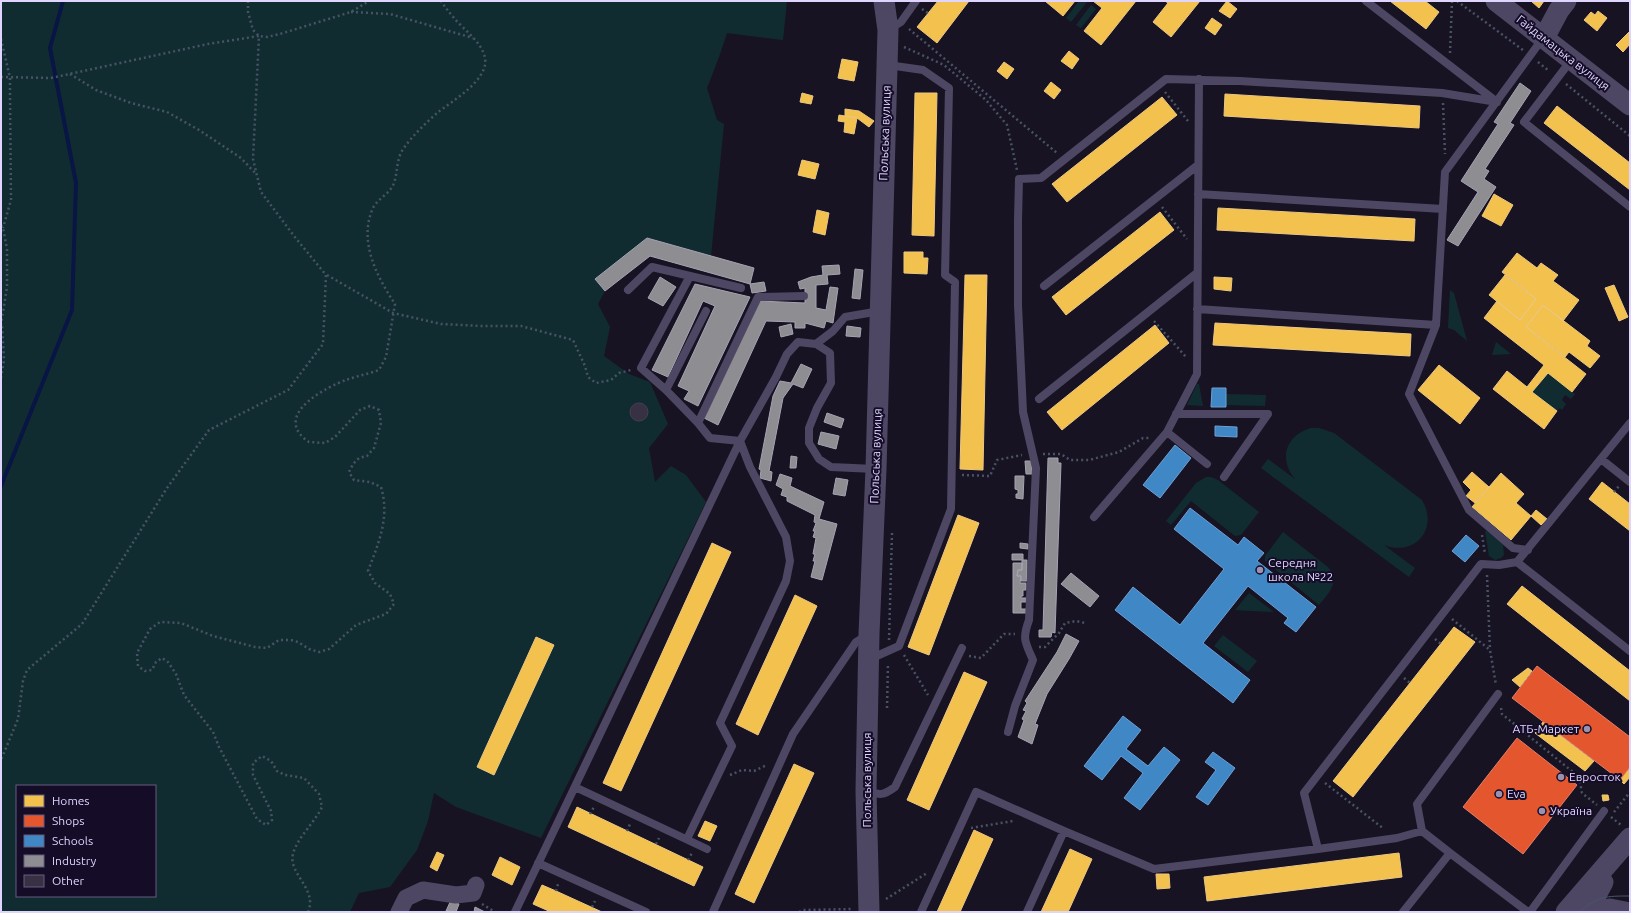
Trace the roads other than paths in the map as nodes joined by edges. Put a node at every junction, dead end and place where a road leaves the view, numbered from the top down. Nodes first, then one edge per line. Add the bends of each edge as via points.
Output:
1 (884, 1) edge
2 (916, 1) edge
3 (1366, 1) edge
4 (1496, 1) edge
5 (1566, 1) edge
6 (892, 32) junction
7 (1544, 38) junction
8 (1572, 59) junction
9 (887, 65) junction
10 (1199, 79) junction
11 (1498, 102) junction
12 (1630, 105) edge
13 (1198, 165) junction
14 (1198, 194) junction
15 (1630, 207) edge
16 (1443, 209) junction
17 (1197, 273) junction
18 (690, 276) junction
19 (1044, 286) dead end
20 (741, 288) dead end
21 (628, 290) dead end
22 (804, 296) dead end
23 (1197, 309) junction
24 (706, 311) dead end
25 (880, 311) junction
26 (1436, 325) junction
27 (816, 344) junction
28 (666, 390) junction
29 (1039, 400) dead end
30 (1176, 414) junction
31 (698, 423) junction
32 (1630, 423) edge
33 (1165, 434) junction
34 (740, 441) junction
35 (1601, 459) junction
36 (1207, 464) dead end
37 (876, 469) junction
38 (1224, 477) dead end
39 (1630, 482) edge
40 (1094, 517) dead end
41 (1528, 550) junction
42 (1517, 562) junction
43 (869, 634) junction
44 (962, 648) dead end
45 (1630, 652) edge
46 (869, 660) junction
47 (1498, 694) road end
48 (1008, 732) dead end
49 (575, 787) junction
50 (866, 791) junction
51 (1604, 811) road end
52 (1064, 831) junction
53 (1422, 831) junction
54 (687, 839) junction
55 (1626, 845) edge
56 (707, 849) dead end
57 (1318, 849) junction
58 (1450, 853) junction
59 (538, 863) junction
60 (476, 886) dead end
61 (869, 911) edge
62 (399, 912) edge
63 (515, 912) edge
64 (646, 912) edge
65 (713, 912) edge
66 (921, 912) edge
67 (1027, 912) edge
68 (1403, 912) edge
69 (1529, 912) edge
70 (1566, 912) edge
71 (1587, 912) edge
72 (1598, 912) edge
73 (1625, 912) edge

1 - 6 street, Польська вулиця
2 - 6 lane
3 - 11 lane
4 - 7 street, Гайдамацька вулиця
5 - 7 street
6 - 9 street, Польська вулиця
7 - 8 street, Гайдамацька вулиця
7 - 11 lane
8 - 12 street, Гайдамацька вулиця
8 - 15 lane via 1524,122
9 - 25 street, Польська вулиця
9 - 46 lane via 923,70 949,88 945,275 955,282 952,509 899,646
10 - 11 lane via 1442,93
10 - 13 lane
10 - 48 lane via 1166,79 1041,178 1019,179 1018,300 1023,412 1036,468 1029,620 1024,634 1033,660
11 - 16 lane via 1445,172
13 - 14 lane
13 - 19 lane
14 - 16 lane
14 - 17 lane
16 - 26 lane
17 - 23 lane
17 - 29 lane
18 - 20 lane
18 - 21 lane via 652,267
18 - 28 lane via 641,368
22 - 31 lane via 758,297
23 - 26 lane
23 - 30 lane via 1196,374
24 - 28 lane
25 - 27 lane via 845,318
25 - 37 street, Польська вулиця
26 - 41 lane via 1409,394 1469,510 1513,548
27 - 34 lane via 798,342 786,354
27 - 37 lane via 830,353 832,374 831,383 809,428 809,443 819,459 831,467
28 - 31 lane
30 - 33 lane
30 - 38 lane via 1268,414
31 - 34 lane via 710,438
32 - 35 lane
33 - 36 lane
33 - 40 lane
34 - 49 lane
34 - 54 lane via 750,467 786,537 790,561 786,581 720,723 732,746
35 - 39 lane
35 - 41 lane
37 - 43 street, Польська вулиця
41 - 42 lane
42 - 45 lane
42 - 57 lane via 1481,564 1304,793
43 - 46 street, Польська вулиця
43 - 65 lane via 856,642 793,734
44 - 50 lane via 895,787 879,795
46 - 50 street, Польська вулиця
47 - 53 lane via 1417,804
49 - 54 lane
49 - 59 lane
50 - 61 street, Польська вулиця
51 - 69 lane
52 - 57 lane via 1154,869
52 - 66 lane via 976,792
52 - 67 lane
53 - 57 lane via 1397,838
53 - 58 lane
54 - 56 lane
55 - 70 street
55 - 71 street
58 - 68 lane
58 - 69 lane
59 - 63 lane
59 - 64 lane
60 - 62 street via 473,893 456,895 423,890 406,898
72 - 73 street via 1610,909

